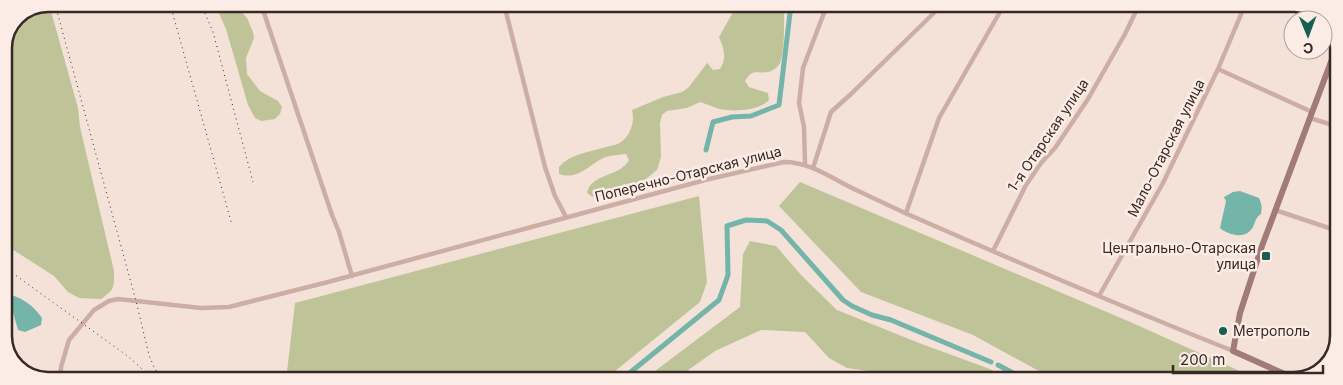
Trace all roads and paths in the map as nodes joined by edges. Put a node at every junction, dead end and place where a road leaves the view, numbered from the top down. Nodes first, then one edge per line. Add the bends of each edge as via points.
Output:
1 (264, 12) edge
2 (506, 12) edge
3 (824, 12) edge
4 (935, 12) edge
5 (1000, 12) edge
6 (1135, 12) edge
7 (1242, 12) edge
8 (1330, 64) edge
9 (1218, 69) junction
10 (1311, 115) junction
11 (1330, 123) edge
12 (805, 164) junction
13 (813, 168) junction
14 (1275, 210) junction
15 (906, 213) junction
16 (566, 217) junction
17 (1330, 228) edge
18 (993, 250) junction
19 (352, 276) junction
20 (1099, 296) junction
21 (1233, 351) junction
22 (61, 372) edge
23 (1280, 372) edge

1 - 19 street
2 - 16 street via 544,167
3 - 12 street via 803,68 799,103 804,127
4 - 13 street via 831,112
5 - 15 street via 939,118
6 - 18 street, 1-я Отарская улица via 1088,99 1026,186
7 - 9 street, Мало-Отарская улица
8 - 10 street
9 - 10 street
9 - 20 street, Мало-Отарская улица via 1163,183
10 - 11 street
10 - 14 street
12 - 13 street, Поперечно-Отарская улица
12 - 16 street, Поперечно-Отарская улица via 784,162 764,166
13 - 15 street, Поперечно-Отарская улица
14 - 17 street
14 - 21 street via 1242,306
15 - 18 street, Поперечно-Отарская улица
16 - 19 street, Поперечно-Отарская улица
18 - 20 street, Поперечно-Отарская улица
19 - 22 street, Поперечно-Отарская улица via 229,307 109,301 94,310 68,342
20 - 21 street, Поперечно-Отарская улица
21 - 23 street, Поперечно-Отарская улица

